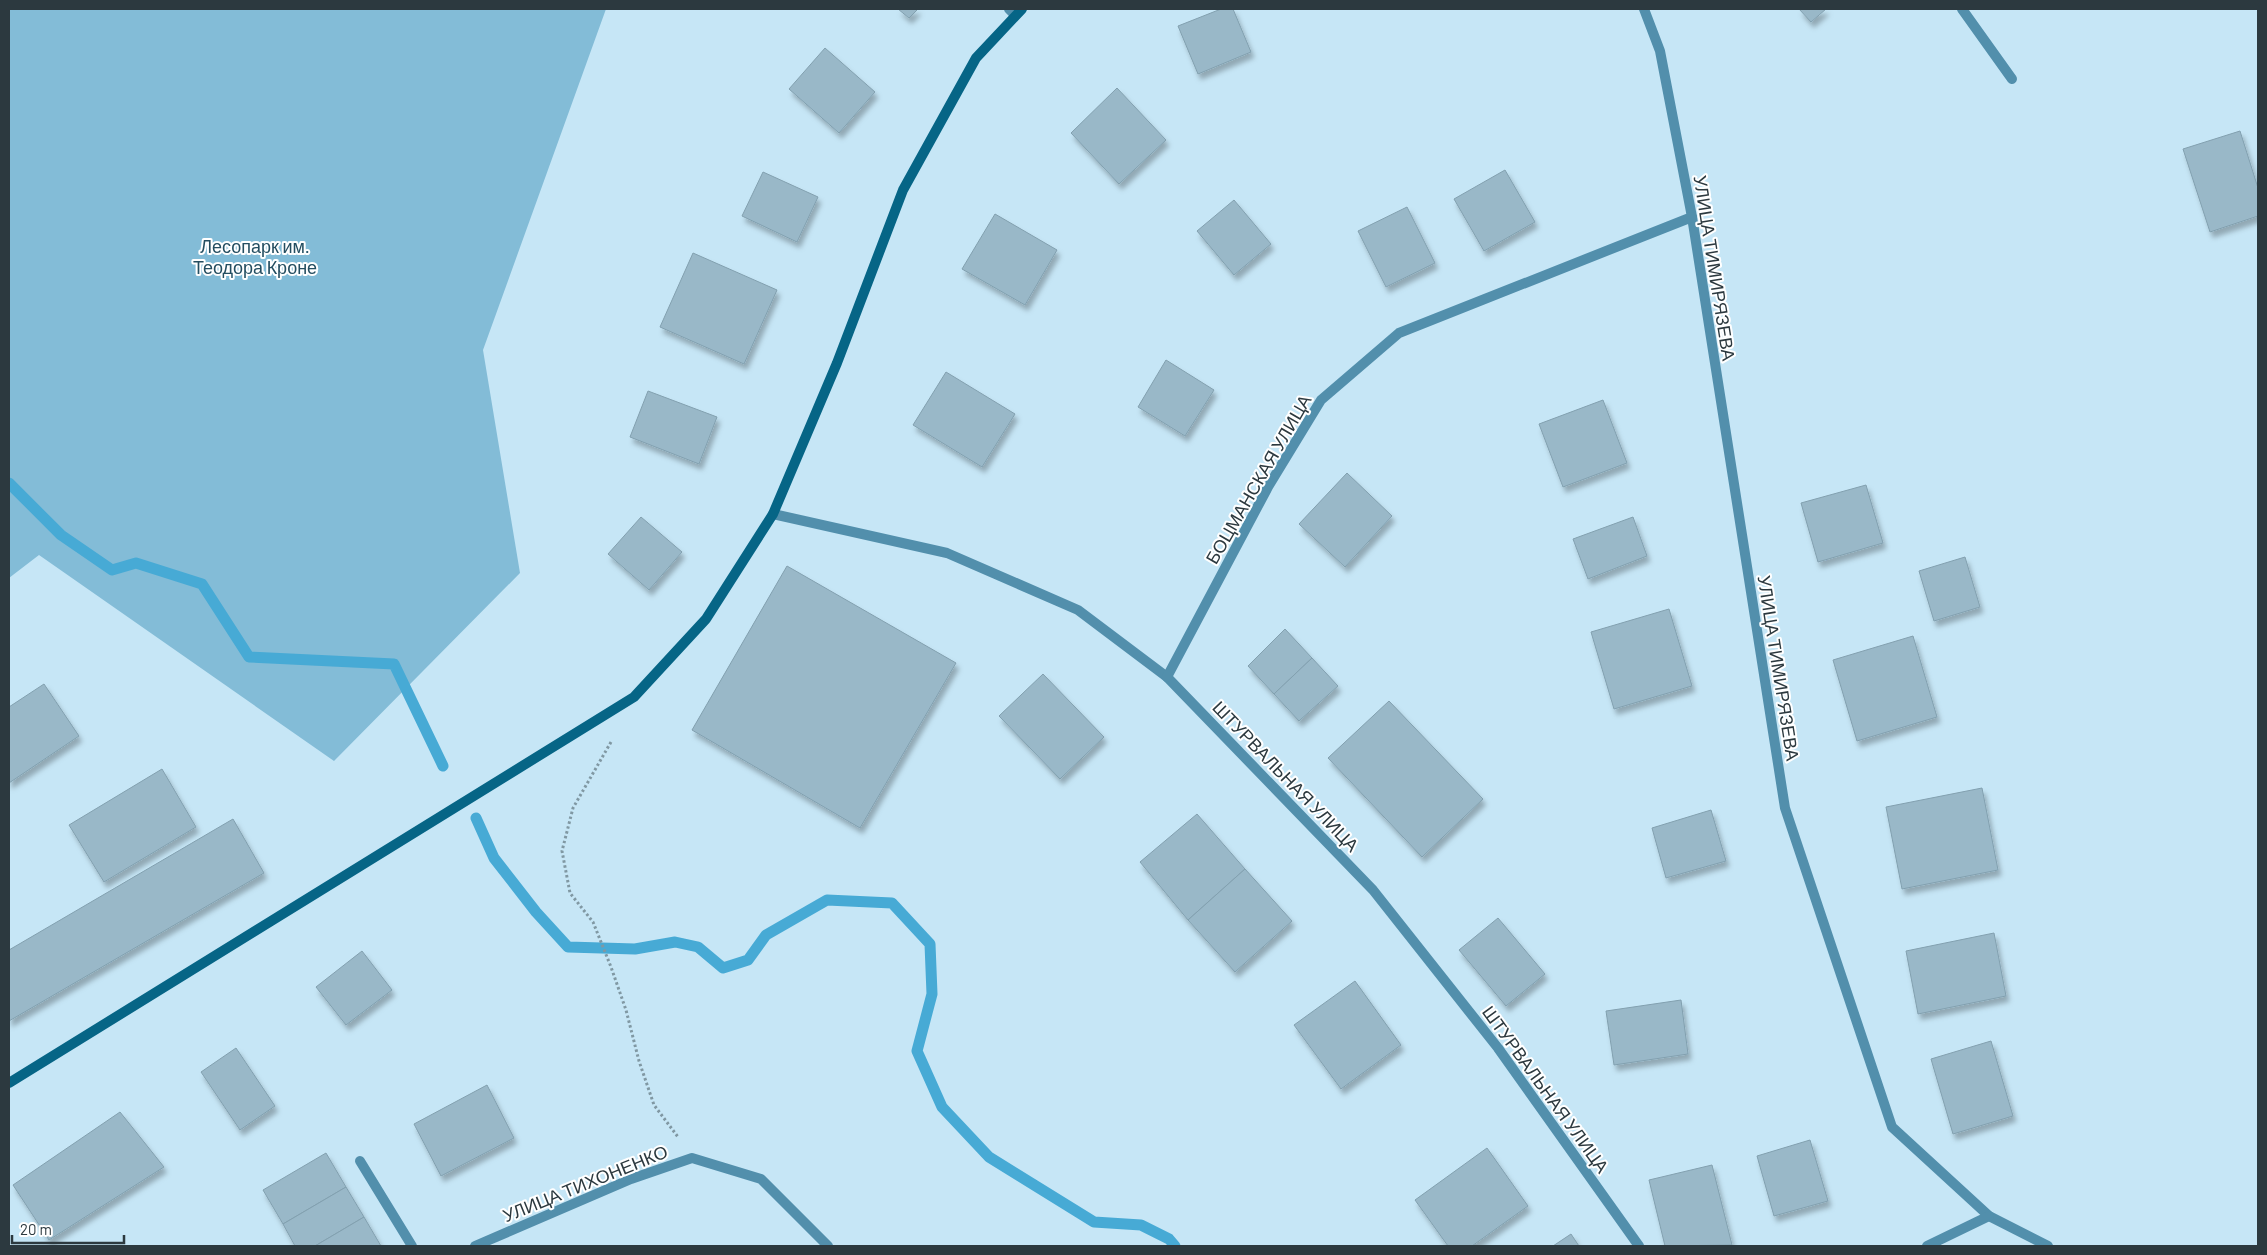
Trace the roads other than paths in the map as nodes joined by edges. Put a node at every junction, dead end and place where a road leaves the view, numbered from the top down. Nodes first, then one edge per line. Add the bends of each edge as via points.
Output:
1 (1644, 9) edge
2 (1962, 9) edge
3 (1015, 11) edge
4 (2012, 79) dead end
5 (1692, 217) junction
6 (773, 514) junction
7 (1167, 677) junction
8 (9, 1083) edge
9 (360, 1161) dead end
10 (1989, 1216) junction
11 (412, 1246) edge
12 (475, 1246) edge
13 (828, 1246) edge
14 (1639, 1246) edge
15 (1927, 1246) edge
16 (2048, 1246) edge

1 - 5 street, УЛИЦА ТИМИРЯЗЕВА via 1660,51
2 - 4 street
3 - 6 main road via 976,58 903,190 837,363
5 - 7 street, БОЦМАНСКАЯ УЛИЦА via 1399,333 1321,400 1268,487
5 - 10 street, УЛИЦА ТИМИРЯЗЕВА via 1785,808 1892,1127
6 - 7 street, ШТУРВАЛЬНАЯ УЛИЦА via 947,553 1078,610
6 - 8 main road via 706,619 634,697
7 - 14 street, ШТУРВАЛЬНАЯ УЛИЦА via 1373,890 1498,1048
9 - 11 street
10 - 15 street
10 - 16 street, УЛИЦА ТИМИРЯЗЕВА
12 - 13 street, УЛИЦА ТИХОНЕНКО via 631,1179 692,1158 761,1179

